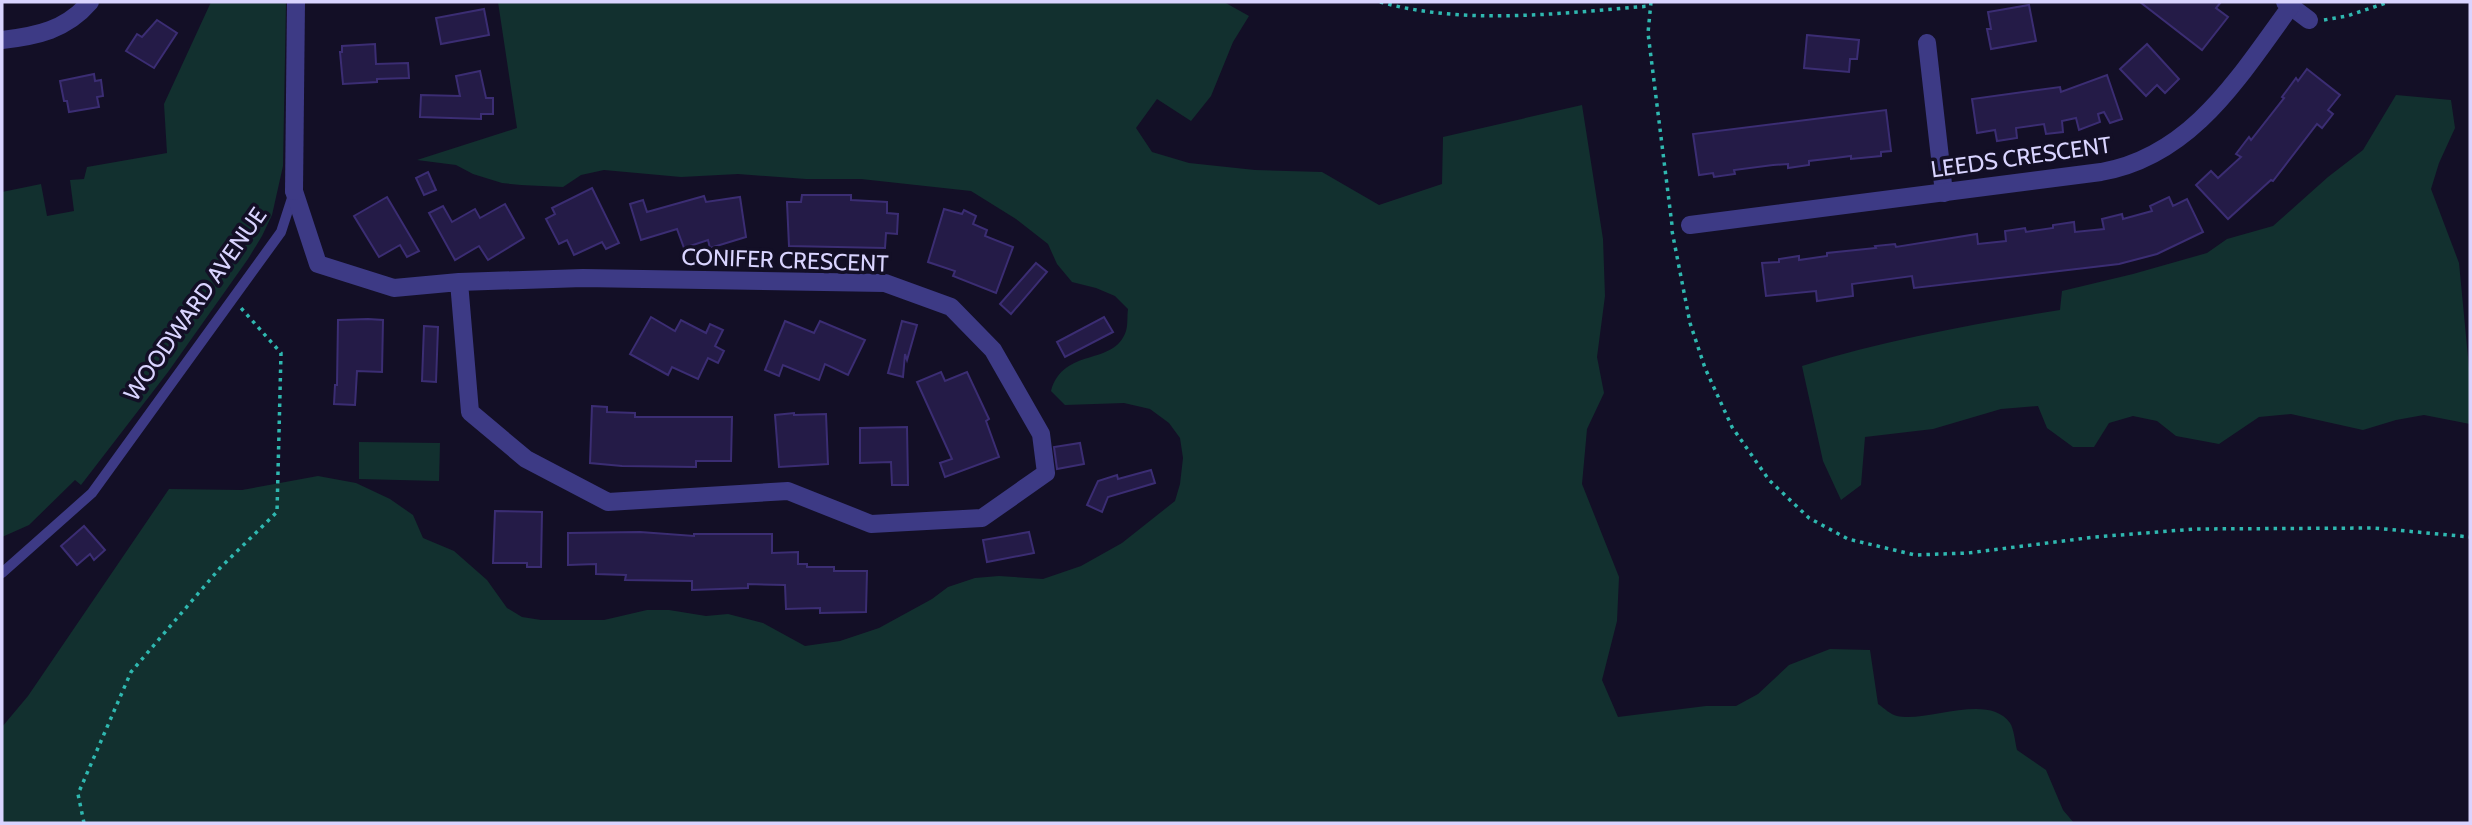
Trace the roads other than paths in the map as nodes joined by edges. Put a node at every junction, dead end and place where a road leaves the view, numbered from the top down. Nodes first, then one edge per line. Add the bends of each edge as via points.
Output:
1 (90, 2) edge
2 (296, 2) edge
3 (2288, 4) edge
4 (2309, 20) road end
5 (2, 40) edge
6 (1927, 43) dead end
7 (294, 191) junction
8 (1944, 193) junction
9 (1690, 225) road end
10 (459, 282) junction
11 (2, 573) edge

1 - 5 street via 75,17 49,31
2 - 7 street, WOODWARD AVENUE
3 - 4 street
3 - 8 street, LEEDS CRESCENT via 2223,98 2196,126 2161,150 2110,171
6 - 8 street
7 - 10 street, CONIFER CRESCENT via 318,264 394,288
7 - 11 lane, WOODWARD AVENUE via 281,232 92,493
8 - 9 street, LEEDS CRESCENT
10 - 10 street, CONIFER CRESCENT via 470,412 526,459 608,502 788,491 871,524 982,518 1046,473 1041,434 993,350 951,307 885,284 583,278

